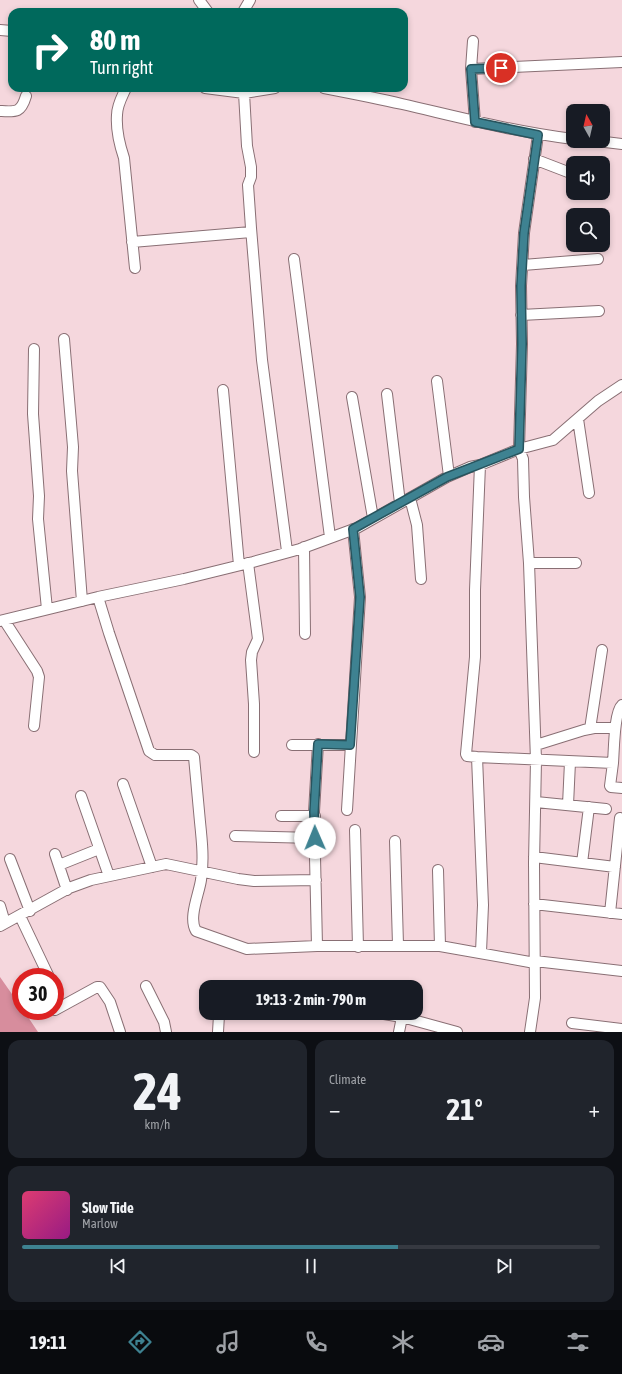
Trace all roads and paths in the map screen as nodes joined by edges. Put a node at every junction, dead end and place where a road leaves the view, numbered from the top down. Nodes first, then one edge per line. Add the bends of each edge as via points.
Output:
1 (473, 41) dead end
2 (622, 62) edge
3 (471, 69) junction
4 (124, 92) edge
5 (236, 92) edge
6 (250, 92) edge
7 (345, 92) edge
8 (244, 93) junction
9 (26, 96) dead end
10 (0, 111) edge
11 (475, 122) junction
12 (538, 135) junction
13 (566, 137) edge
14 (610, 143) edge
15 (622, 144) edge
16 (534, 159) junction
17 (566, 171) edge
18 (251, 232) junction
19 (132, 242) junction
20 (294, 259) dead end
21 (598, 259) dead end
22 (522, 265) junction
23 (135, 268) dead end
24 (599, 311) dead end
25 (522, 315) junction
26 (64, 339) dead end
27 (34, 349) dead end
28 (437, 381) dead end
29 (622, 385) edge
30 (223, 390) dead end
31 (386, 394) dead end
32 (352, 397) dead end
33 (578, 419) junction
34 (519, 449) junction
35 (480, 465) junction
36 (449, 476) junction
37 (589, 493) dead end
38 (410, 498) junction
39 (400, 503) junction
40 (373, 518) junction
41 (353, 529) junction
42 (330, 537) junction
43 (304, 547) junction
44 (287, 552) junction
45 (576, 563) dead end
46 (244, 564) junction
47 (529, 564) junction
48 (421, 579) dead end
49 (98, 597) junction
50 (82, 601) junction
51 (47, 609) junction
52 (2, 620) edge
53 (305, 634) dead end
54 (602, 650) dead end
55 (622, 705) edge
56 (34, 726) dead end
57 (615, 728) junction
58 (590, 729) junction
59 (318, 744) junction
60 (292, 745) dead end
61 (350, 745) junction
62 (536, 745) junction
63 (254, 752) dead end
64 (477, 757) junction
65 (536, 760) junction
66 (570, 762) junction
67 (613, 764) junction
68 (123, 784) dead end
69 (622, 788) edge
70 (81, 796) dead end
71 (536, 802) junction
72 (568, 805) junction
73 (589, 807) junction
74 (606, 809) dead end
75 (347, 810) dead end
76 (281, 816) dead end
77 (314, 816) junction
78 (620, 818) dead end
79 (355, 830) dead end
80 (235, 836) dead end
81 (315, 838) junction
82 (395, 841) dead end
83 (99, 849) junction
84 (55, 854) dead end
85 (534, 857) junction
86 (10, 859) dead end
87 (582, 863) junction
88 (59, 865) junction
89 (152, 867) junction
90 (615, 867) junction
91 (438, 870) dead end
92 (202, 871) junction
93 (109, 876) junction
94 (316, 880) junction
95 (67, 890) junction
96 (534, 904) junction
97 (0, 906) edge
98 (25, 913) junction
99 (610, 913) junction
100 (622, 914) edge
101 (3, 925) edge
102 (398, 945) junction
103 (317, 946) junction
104 (440, 946) junction
105 (358, 947) junction
106 (481, 952) junction
107 (535, 962) junction
108 (46, 968) edge
109 (622, 972) edge
110 (146, 986) dead end
111 (64, 1005) edge
112 (219, 1020) edge
113 (401, 1020) edge
114 (413, 1020) edge
115 (572, 1023) dead end
116 (622, 1029) edge
117 (120, 1032) edge
118 (166, 1032) edge
119 (218, 1032) edge
120 (399, 1032) edge
121 (457, 1032) edge
122 (530, 1032) edge

1 - 3 street
2 - 3 street
3 - 11 street
4 - 19 street via 116,116 124,158
5 - 8 street
6 - 8 street
7 - 11 street
8 - 18 street via 247,146 251,167 248,185
9 - 10 street via 20,109 15,112
11 - 12 street
12 - 13 street
12 - 16 street
14 - 15 street
16 - 17 street
16 - 22 street
18 - 19 street
18 - 44 street via 262,360
19 - 23 street
20 - 42 street
21 - 22 street
22 - 25 street
24 - 25 street
25 - 34 street
26 - 50 street
27 - 51 street via 33,414 39,496 38,519
28 - 36 street
29 - 33 street via 598,401
30 - 46 street
31 - 39 street
32 - 40 street
33 - 34 street via 553,440
33 - 37 street
34 - 35 street
34 - 47 street via 523,459
35 - 36 street
35 - 64 street via 475,657 466,754
36 - 38 street
38 - 39 street
38 - 48 street via 417,525
39 - 40 street
40 - 41 street
41 - 42 street
41 - 61 street via 360,597
42 - 43 street
43 - 44 street
43 - 53 street
44 - 46 street
45 - 47 street
46 - 49 street
46 - 63 street via 258,640 251,660
47 - 62 street
49 - 50 street
49 - 92 street via 149,751 155,755 194,757
50 - 51 street
51 - 52 street
52 - 56 street via 39,677
54 - 58 street
55 - 57 street
57 - 58 street
57 - 67 street
58 - 62 street
59 - 60 street
59 - 61 street
59 - 77 street
61 - 75 street
62 - 65 street
64 - 65 street
64 - 106 street via 483,905
65 - 66 street
65 - 71 street
66 - 67 street
66 - 72 street
67 - 69 street via 610,786
68 - 89 street
70 - 83 street
71 - 72 street
71 - 85 street
72 - 73 street
73 - 74 street
73 - 87 street
76 - 77 street
77 - 81 street
78 - 90 street
79 - 105 street
80 - 81 street
81 - 94 street
82 - 102 street
83 - 88 street
83 - 93 street
84 - 88 street
85 - 87 street
85 - 96 street
86 - 98 street
87 - 90 street
88 - 95 street
89 - 92 street via 166,864
89 - 93 street
90 - 99 street
91 - 104 street
92 - 94 street via 254,881
92 - 103 street via 194,914 196,931 247,949
93 - 95 street
94 - 103 street
95 - 98 street
96 - 99 street
96 - 107 street
97 - 101 street
98 - 101 street
98 - 108 street
99 - 100 street
102 - 104 street
102 - 105 street
103 - 105 street
104 - 106 street
106 - 107 street
107 - 109 street
107 - 122 street via 535,998
110 - 118 street via 164,1022
111 - 117 street via 100,987 110,1002
112 - 119 street
113 - 120 street
114 - 121 street
115 - 116 street

